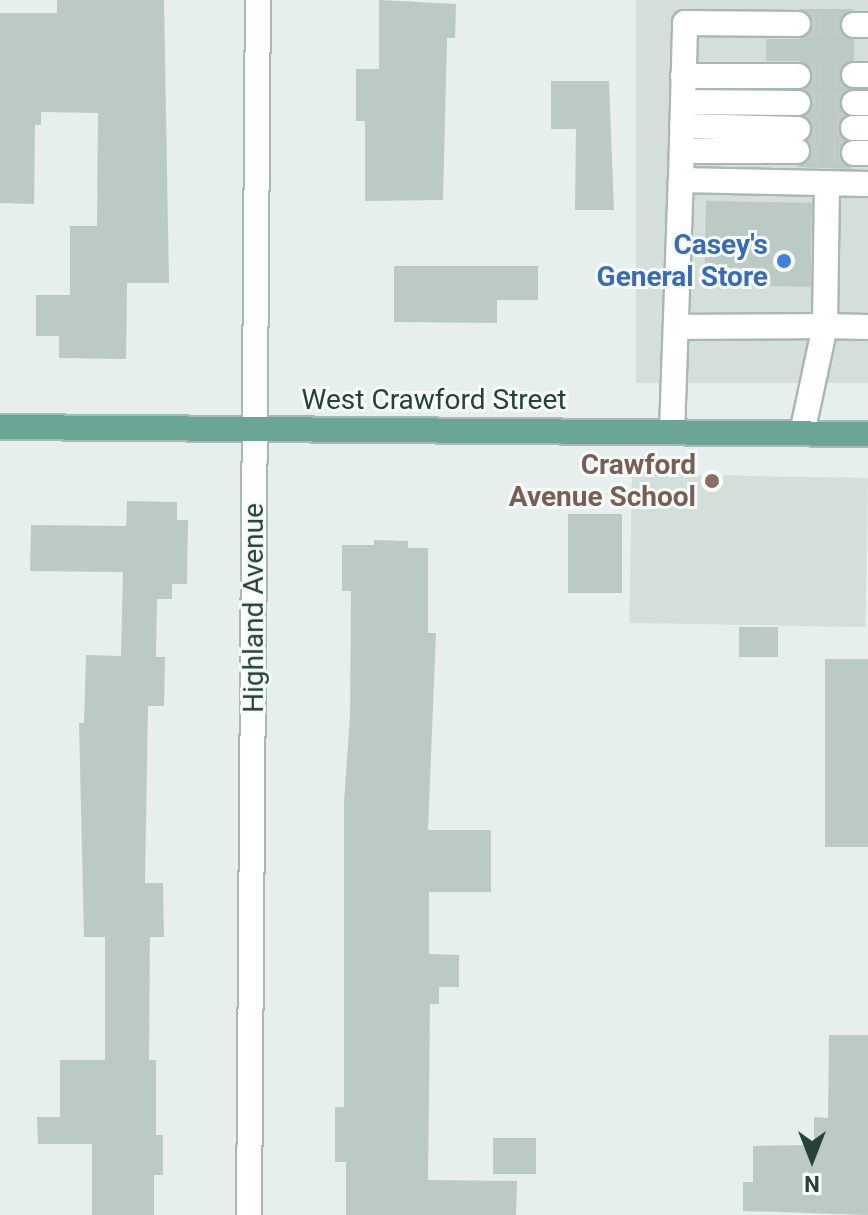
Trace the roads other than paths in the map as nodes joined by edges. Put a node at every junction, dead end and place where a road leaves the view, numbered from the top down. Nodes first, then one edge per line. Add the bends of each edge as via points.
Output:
1 (258, 0) edge
2 (798, 24) tunnel mouth
3 (683, 76) junction
4 (798, 76) tunnel mouth
5 (683, 102) junction
6 (798, 103) tunnel mouth
7 (682, 138) junction
8 (797, 140) tunnel mouth
9 (681, 180) junction
10 (827, 183) junction
11 (868, 184) edge
12 (825, 326) junction
13 (676, 327) junction
14 (868, 327) edge
15 (0, 427) edge
16 (255, 429) junction
17 (672, 432) junction
18 (802, 433) junction
19 (868, 434) edge
20 (249, 1215) edge

1 - 16 street, Highland Avenue
2 - 3 street via 685,23
3 - 4 street
3 - 5 street
5 - 6 street
5 - 7 street
7 - 8 street
7 - 9 street
9 - 10 street
9 - 13 street
10 - 11 street
10 - 12 street
12 - 13 street
12 - 14 street
12 - 18 street
13 - 17 street
15 - 16 main road, West Crawford Street
16 - 17 main road, West Crawford Street
16 - 20 street, Highland Avenue
17 - 18 main road, West Crawford Street
18 - 19 main road, West Crawford Street

